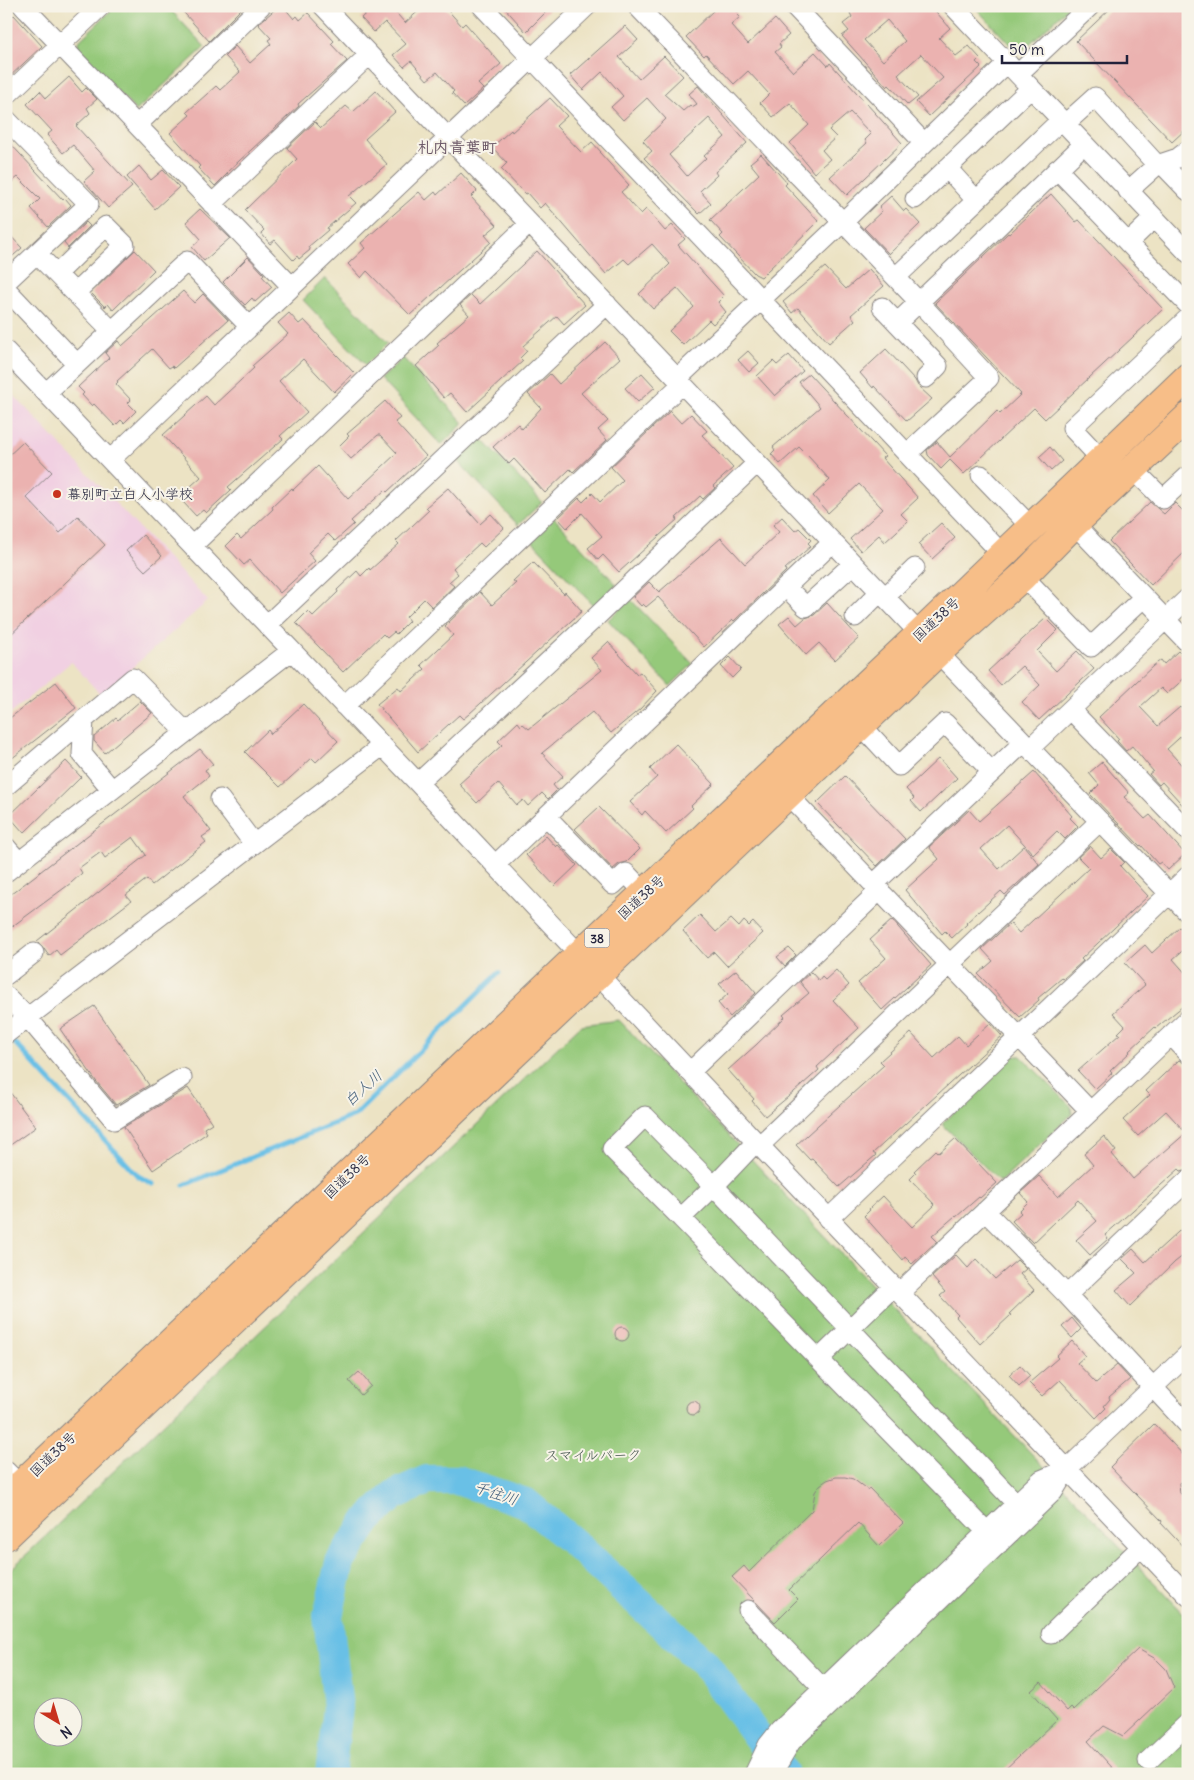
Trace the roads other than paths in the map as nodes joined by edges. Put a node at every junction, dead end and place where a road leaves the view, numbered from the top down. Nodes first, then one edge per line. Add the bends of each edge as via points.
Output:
1 (23, 6) edge
2 (101, 6) edge
3 (261, 6) edge
4 (323, 6) edge
5 (482, 6) edge
6 (588, 6) edge
7 (637, 6) edge
8 (794, 6) edge
9 (953, 6) edge
10 (1090, 6) edge
11 (60, 45) junction
12 (369, 55) junction
13 (532, 60) junction
14 (1012, 69) junction
15 (1031, 88) junction
16 (6, 96) edge
17 (6, 119) edge
18 (1063, 122) junction
19 (136, 124) junction
20 (449, 139) junction
21 (924, 143) junction
22 (1084, 144) junction
23 (1188, 150) edge
24 (1160, 164) junction
25 (947, 168) junction
26 (1057, 169) junction
27 (1128, 190) junction
28 (1188, 191) edge
29 (915, 198) dead end
30 (976, 200) junction
31 (212, 204) junction
32 (1154, 218) junction
33 (843, 222) junction
34 (529, 224) junction
35 (1128, 243) junction
36 (1188, 253) edge
37 (37, 254) junction
38 (57, 274) junction
39 (896, 277) junction
40 (6, 282) edge
41 (292, 288) junction
42 (6, 289) edge
43 (75, 293) junction
44 (760, 299) junction
45 (919, 302) junction
46 (607, 304) junction
47 (1188, 305) edge
48 (882, 307) dead end
49 (1188, 318) edge
50 (897, 323) junction
51 (250, 327) junction
52 (112, 331) junction
53 (6, 351) edge
54 (77, 364) junction
55 (1188, 377) edge
56 (926, 378) dead end
57 (680, 381) junction
58 (46, 393) junction
59 (1188, 417) edge
60 (907, 454) junction
61 (110, 460) junction
62 (1102, 460) junction
63 (757, 463) junction
64 (1133, 469) junction
65 (981, 475) dead end
66 (1188, 476) edge
67 (1074, 524) junction
68 (1032, 528) junction
69 (833, 542) junction
70 (192, 546) junction
71 (1003, 555) junction
72 (853, 564) junction
73 (916, 568) dead end
74 (1023, 576) junction
75 (786, 587) junction
76 (883, 595) junction
77 (1144, 597) junction
78 (1188, 598) edge
79 (855, 617) dead end
80 (1166, 619) junction
81 (267, 625) junction
82 (929, 643) junction
83 (1188, 643) edge
84 (1091, 647) junction
85 (291, 650) junction
86 (1112, 670) junction
87 (344, 706) junction
88 (1071, 710) junction
89 (84, 719) junction
90 (861, 726) junction
91 (186, 732) junction
92 (1027, 745) junction
93 (382, 746) junction
94 (992, 772) junction
95 (418, 783) junction
96 (6, 786) edge
97 (112, 790) junction
98 (788, 795) junction
99 (220, 800) dead end
100 (546, 816) junction
101 (1100, 821) junction
102 (1188, 831) edge
103 (254, 844) junction
104 (6, 846) edge
105 (495, 865) junction
106 (13, 867) edge
107 (1188, 876) edge
108 (877, 887) junction
109 (645, 893) junction
110 (1169, 893) junction
111 (1188, 913) edge
112 (34, 953) dead end
113 (579, 955) junction
114 (950, 964) junction
115 (6, 975) edge
116 (598, 975) junction
117 (6, 996) edge
118 (28, 1018) junction
119 (1188, 1019) edge
120 (6, 1034) edge
121 (1171, 1035) junction
122 (1020, 1036) junction
123 (1188, 1053) edge
124 (690, 1072) junction
125 (182, 1078) dead end
126 (1090, 1112) junction
127 (758, 1144) junction
128 (1188, 1180) edge
129 (714, 1186) junction
130 (985, 1211) junction
131 (681, 1218) junction
132 (828, 1219) junction
133 (896, 1290) junction
134 (1067, 1295) junction
135 (850, 1329) junction
136 (1188, 1354) edge
137 (819, 1359) junction
138 (1152, 1388) junction
139 (1188, 1425) edge
140 (1067, 1469) junction
141 (11, 1485) edge
142 (39, 1505) junction
143 (1022, 1510) junction
144 (6, 1536) edge
145 (993, 1538) junction
146 (1142, 1547) junction
147 (1188, 1596) edge
148 (748, 1610) dead end
149 (1051, 1634) dead end
150 (829, 1694) junction
151 (1188, 1723) edge
152 (1148, 1761) dead end
153 (761, 1771) edge

1 - 11 street
2 - 11 street
3 - 19 street
4 - 12 street
5 - 13 street
6 - 13 street
7 - 33 street
8 - 21 street
9 - 14 street
10 - 14 street
11 - 16 street
11 - 19 street
12 - 20 street
12 - 31 street
13 - 20 street
13 - 44 street
14 - 15 street
14 - 21 street
15 - 18 street
15 - 25 street
17 - 37 street via 89,204
18 - 22 street
18 - 24 street via 1095,97
18 - 30 street
19 - 31 street
20 - 34 street
20 - 41 street
21 - 33 street
22 - 26 street
22 - 27 street
23 - 24 street via 1178,158
24 - 27 street
24 - 28 street
25 - 29 street
25 - 30 street
26 - 35 street
26 - 45 street
27 - 32 street
30 - 39 street
31 - 41 street
32 - 35 street
32 - 36 street
33 - 39 street
33 - 44 street
34 - 46 street
34 - 70 street
35 - 47 street
37 - 38 street
37 - 40 street
38 - 43 street
38 - 43 street via 106,226 124,245
39 - 45 street
41 - 51 street
42 - 54 street
43 - 52 street
44 - 57 street
44 - 60 street
45 - 50 street
45 - 60 street via 989,378
46 - 57 street
46 - 81 street
48 - 50 street
49 - 62 street via 1072,428
50 - 56 street via 938,366
51 - 52 street via 186,261
51 - 61 street
52 - 54 street
53 - 58 street
54 - 58 street
55 - 62 highway, 国道38号 / 38
57 - 63 street
57 - 87 street
58 - 61 street
59 - 64 highway, 国道38号 / 38
60 - 71 street
61 - 70 street
62 - 68 highway, 国道38号 / 38
63 - 69 street
63 - 95 street
64 - 66 street via 1163,499
64 - 67 highway, 国道38号 / 38
65 - 68 street
67 - 74 highway, 国道38号 / 38
67 - 77 street
68 - 71 highway, 国道38号 / 38
69 - 72 street
69 - 75 street
70 - 81 street
71 - 82 highway, 国道38号 / 38
72 - 75 street via 806,608
72 - 76 street
73 - 76 street
74 - 82 highway, 国道38号 / 38
74 - 84 street
75 - 100 street
76 - 79 street
76 - 82 street
77 - 80 street
77 - 84 street
78 - 80 street
80 - 83 street
80 - 86 street
81 - 85 street
82 - 90 highway, 国道38号 / 38
82 - 92 street
82 - 109 highway, 国道38号 / 38
84 - 86 street
85 - 87 street
85 - 91 street
86 - 88 street
87 - 93 street
88 - 92 street
88 - 102 street
89 - 91 street via 133,678
89 - 96 street
89 - 97 street via 82,754
90 - 94 street via 899,766 945,724
90 - 98 highway, 国道38号 / 38
91 - 97 street
92 - 94 street
92 - 101 street
93 - 95 street
93 - 103 street
94 - 108 street
95 - 105 street
97 - 106 street
98 - 108 street
98 - 116 highway, 国道38号 / 38
99 - 103 street
100 - 105 street
100 - 109 street via 613,885 626,873
101 - 110 street
101 - 114 street
103 - 118 street
104 - 106 street
105 - 113 street
107 - 110 street
108 - 114 street
108 - 124 street
109 - 113 highway, 国道38号 / 38
110 - 111 street
110 - 122 street
112 - 115 street
113 - 116 street
113 - 141 highway, 国道38号 / 38
114 - 122 street
114 - 127 street
116 - 124 street
116 - 142 highway, 国道38号 / 38
117 - 118 street
118 - 120 street
118 - 125 street via 114,1120
119 - 121 street
121 - 123 street
121 - 126 street
122 - 126 street
122 - 132 street
124 - 127 street
126 - 130 street
127 - 129 street
127 - 132 street
128 - 134 street
129 - 131 street
129 - 131 street via 645,1116 612,1148
129 - 135 street
130 - 133 street
130 - 134 street
131 - 137 street
132 - 133 street
133 - 135 street
133 - 140 street
134 - 138 street
135 - 137 street
135 - 143 street
136 - 138 street
137 - 145 street
138 - 139 street
138 - 140 street
140 - 143 street via 1053,1492
140 - 146 street
141 - 142 street
142 - 144 highway, 国道38号 / 38
143 - 145 street
145 - 150 street
146 - 147 street
146 - 149 street
148 - 150 street
150 - 153 street via 786,1736
151 - 152 street

